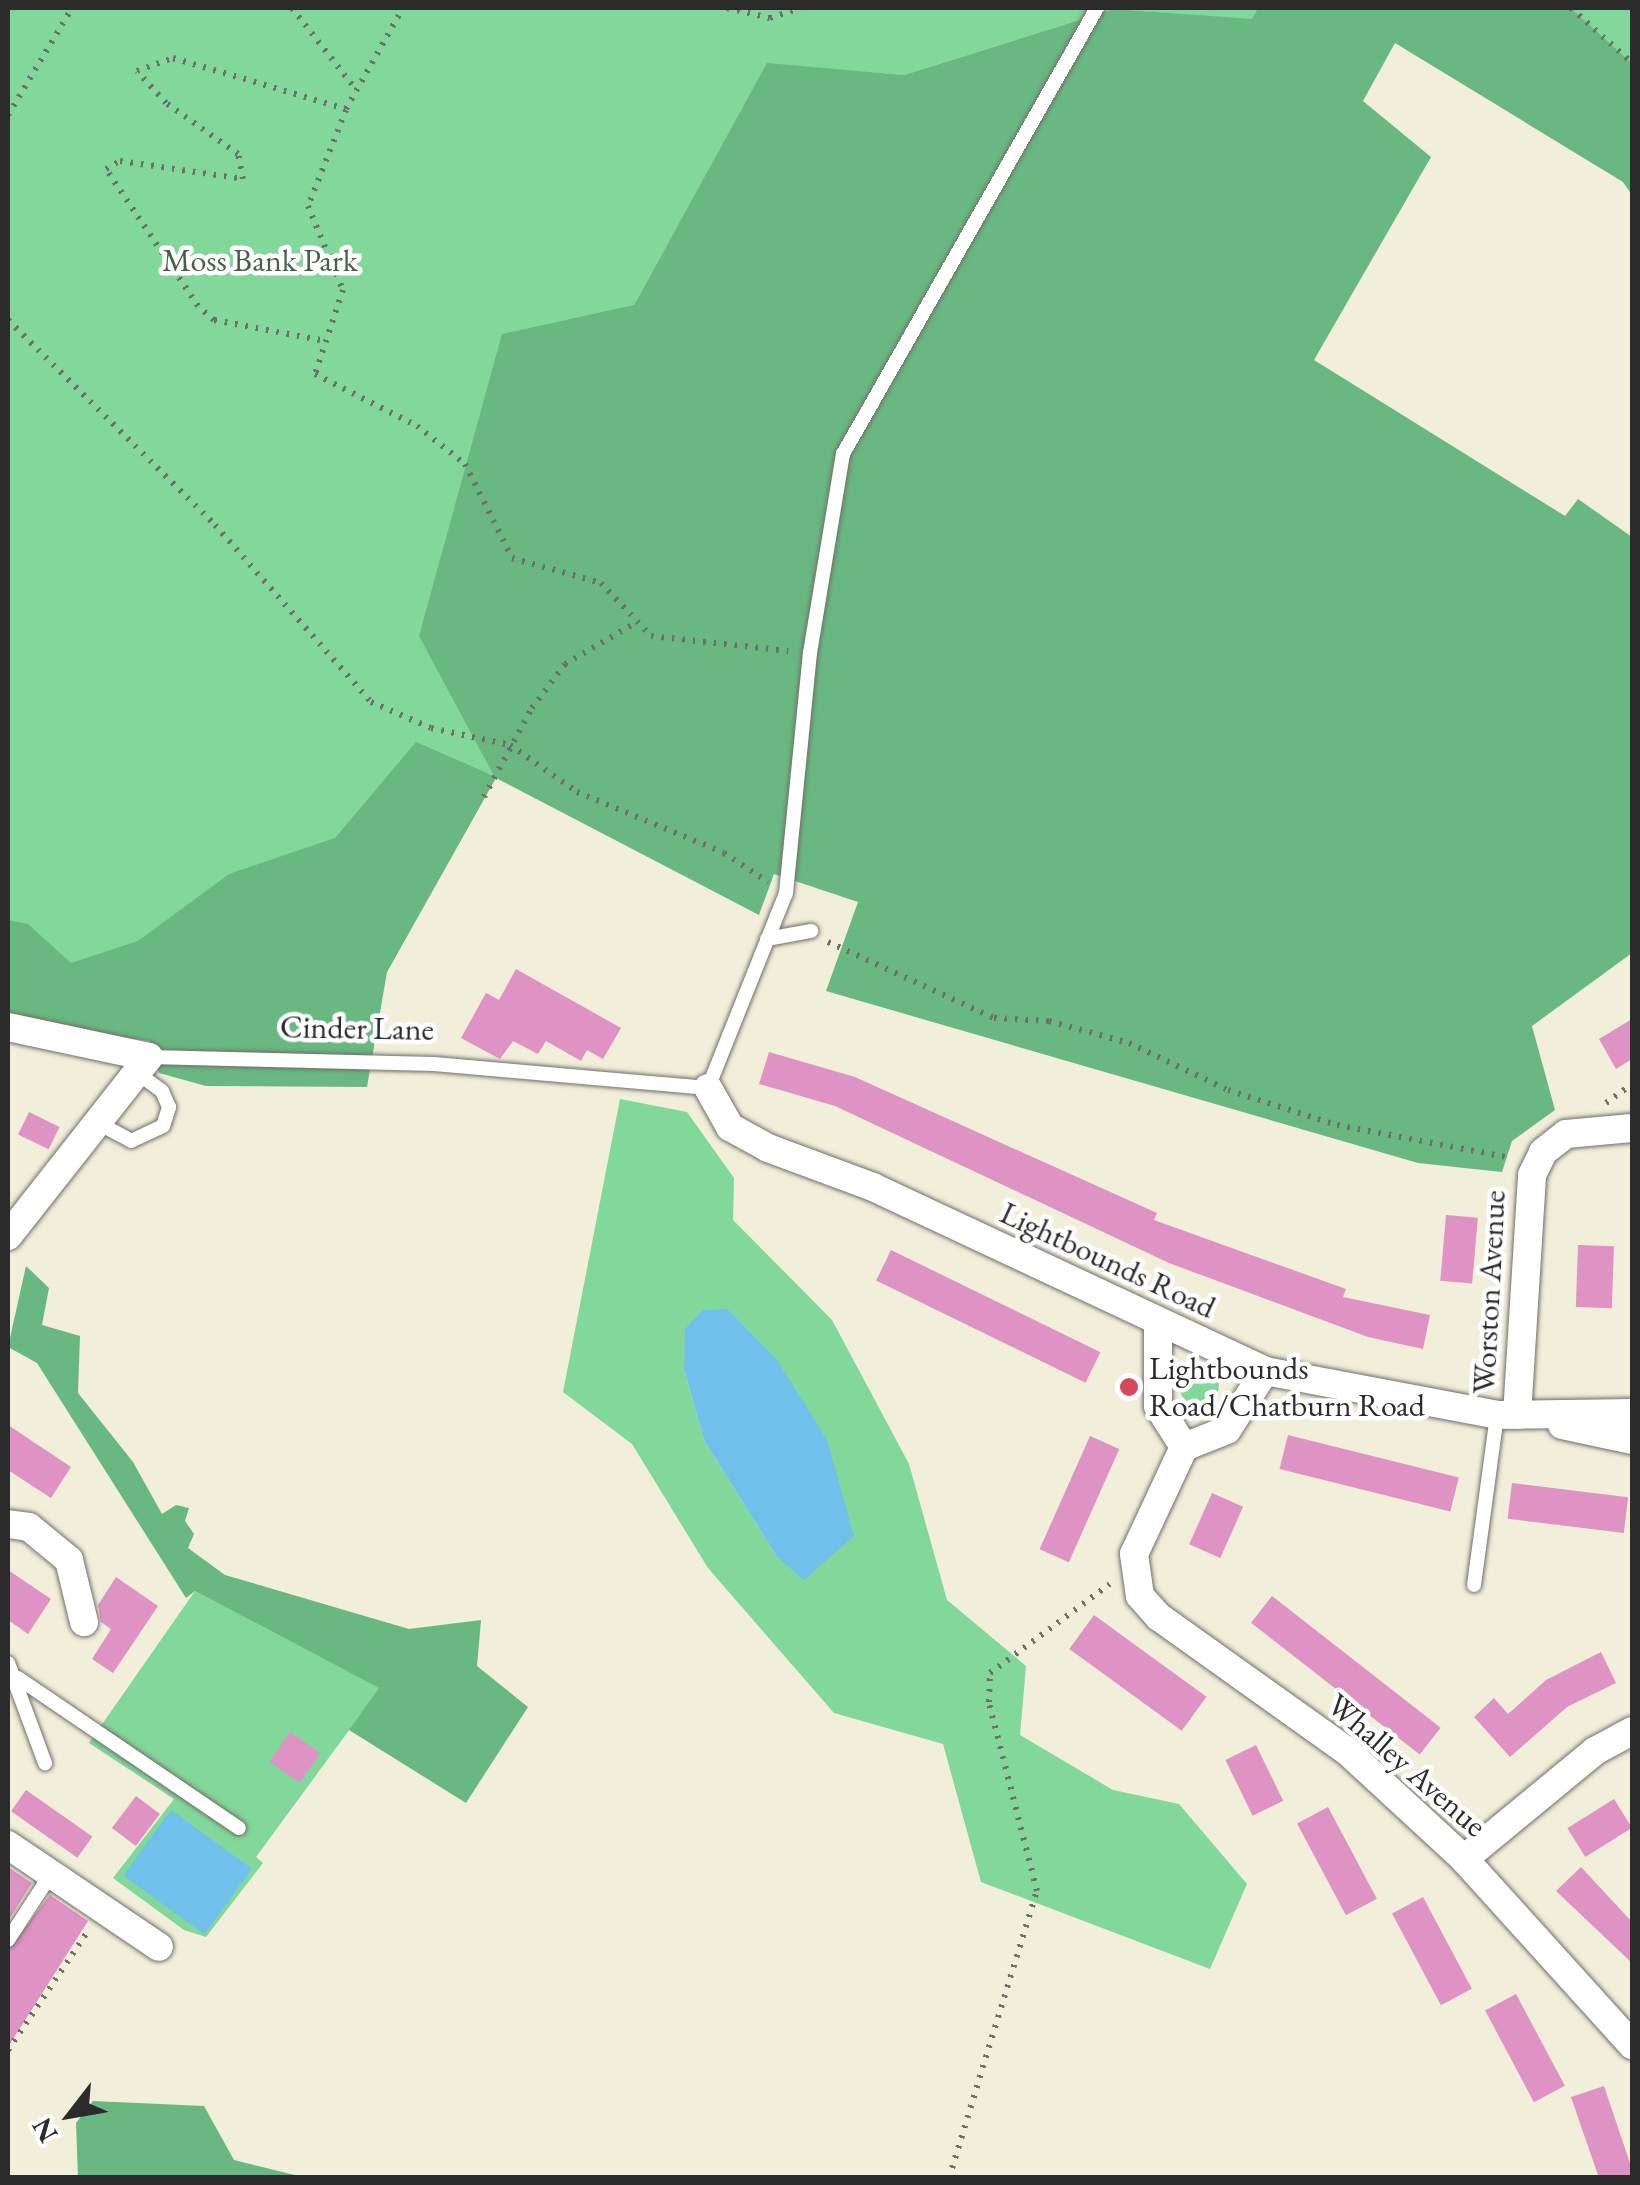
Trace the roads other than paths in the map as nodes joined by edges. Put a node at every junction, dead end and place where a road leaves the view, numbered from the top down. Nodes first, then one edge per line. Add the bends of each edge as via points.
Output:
1 (1097, 8) edge
2 (812, 931) road end
3 (767, 938) junction
4 (8, 1027) edge
5 (142, 1064) junction
6 (708, 1088) junction
7 (96, 1122) junction
8 (1632, 1128) edge
9 (8, 1236) edge
10 (1158, 1324) junction
11 (1265, 1371) junction
12 (1632, 1414) edge
13 (1507, 1415) junction
14 (1632, 1440) edge
15 (1184, 1447) junction
16 (8, 1524) edge
17 (1474, 1585) dead end
18 (84, 1622) dead end
19 (8, 1663) edge
20 (18, 1678) junction
21 (1632, 1731) edge
22 (45, 1764) dead end
23 (239, 1828) dead end
24 (8, 1845) edge
25 (1464, 1859) junction
26 (51, 1874) junction
27 (8, 1940) edge
28 (158, 1947) dead end
29 (1632, 2045) edge

1 - 3 lane via 843,454 810,653 786,893
2 - 3 lane
3 - 6 lane
4 - 5 street, Cinder Lane
5 - 6 lane, Cinder Lane via 434,1064
5 - 7 street
5 - 7 lane via 169,1108 163,1126 131,1140
6 - 10 street, Lightbounds Road via 730,1127 768,1148 873,1187
7 - 9 street
8 - 13 street, Worston Avenue via 1566,1134 1536,1164
10 - 11 street, Lightbounds Road
10 - 15 street via 1158,1406
11 - 13 street, Lightbounds Road
11 - 15 street via 1227,1430
12 - 13 street, Lightbounds Road
13 - 14 street, Lightbounds Road
13 - 17 lane
15 - 25 street, Whalley Avenue via 1134,1564 1140,1596 1159,1617 1346,1751
16 - 18 street via 28,1527 69,1560
19 - 20 lane
20 - 22 lane
20 - 23 lane
21 - 25 street via 1595,1751
24 - 26 street
25 - 29 street, Whalley Avenue
26 - 27 lane
26 - 28 street

